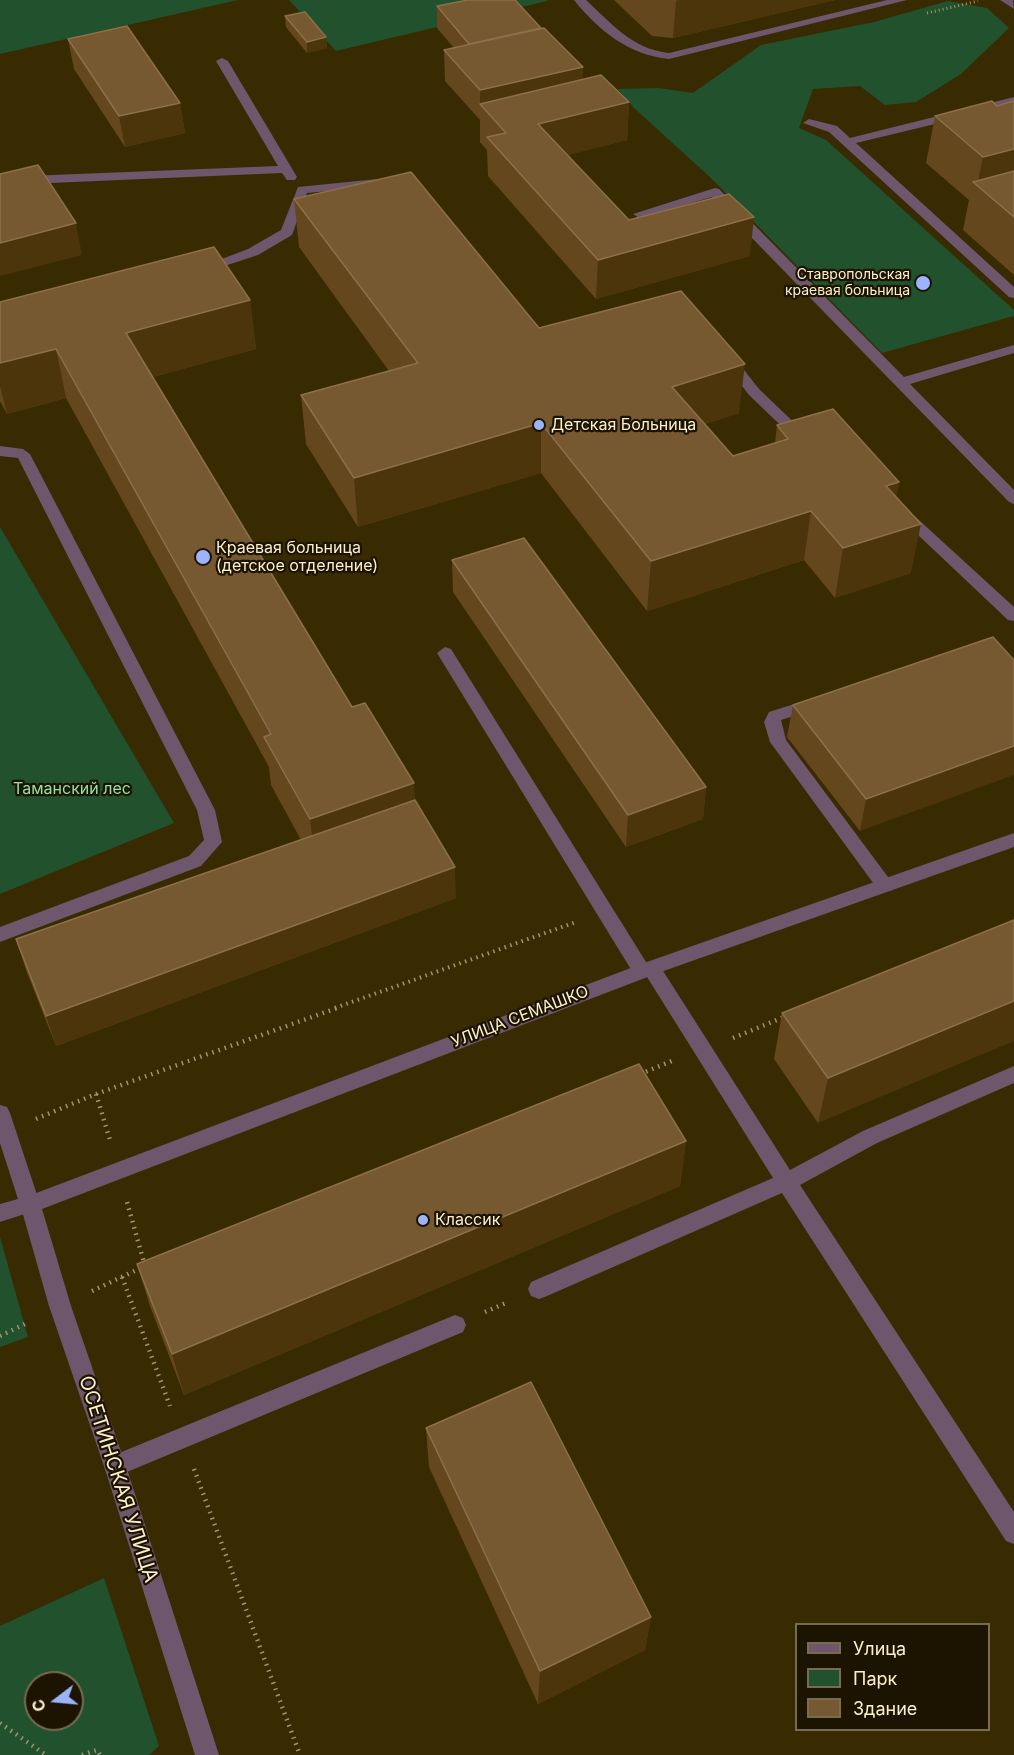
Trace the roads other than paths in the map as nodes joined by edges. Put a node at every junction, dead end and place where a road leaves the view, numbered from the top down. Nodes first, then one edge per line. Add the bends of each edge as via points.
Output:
1 (580, 0) edge
2 (902, 0) edge
3 (1006, 0) edge
4 (1014, 6) edge
5 (222, 61) dead end
6 (1014, 101) edge
7 (808, 123) dead end
8 (847, 142) junction
9 (285, 169) junction
10 (0, 186) edge
11 (387, 186) edge
12 (302, 190) junction
13 (639, 214) dead end
14 (190, 273) edge
15 (1014, 294) edge
16 (1014, 349) edge
17 (722, 352) edge
18 (900, 382) junction
19 (819, 445) edge
20 (0, 451) edge
21 (1014, 499) edge
22 (891, 502) edge
23 (1014, 616) edge
24 (445, 652) dead end
25 (830, 699) edge
26 (1014, 840) edge
27 (885, 886) junction
28 (0, 935) edge
29 (646, 970) junction
30 (1014, 1074) edge
31 (3, 1122) edge
32 (786, 1182) junction
33 (30, 1204) junction
34 (0, 1213) edge
35 (539, 1289) road end
36 (455, 1325) road end
37 (115, 1466) junction
38 (1014, 1533) edge
39 (207, 1755) edge

1 - 2 street via 634,50 650,56 669,56
3 - 4 street
5 - 9 street
6 - 8 street
7 - 8 street via 833,129
8 - 15 street
9 - 10 street via 27,180
9 - 12 street
11 - 12 street via 376,183
12 - 14 street via 287,232 253,252
13 - 18 street via 715,192
16 - 18 street
17 - 19 street via 754,392 799,437
18 - 21 street
20 - 28 street via 23,454 206,810 213,842 195,861
22 - 23 street
24 - 29 street via 605,912
25 - 27 street via 775,716 772,722 778,742
26 - 27 street, УЛИЦА СЕМАШКО
27 - 29 street, УЛИЦА СЕМАШКО
29 - 32 street
29 - 33 street, УЛИЦА СЕМАШКО
30 - 32 street via 870,1137
31 - 33 street, ОСЕТИНСКАЯ УЛИЦА
32 - 35 street
32 - 38 street
33 - 34 street, УЛИЦА СЕМАШКО
33 - 37 street, ОСЕТИНСКАЯ УЛИЦА
36 - 37 street
37 - 39 street, ОСЕТИНСКАЯ УЛИЦА

